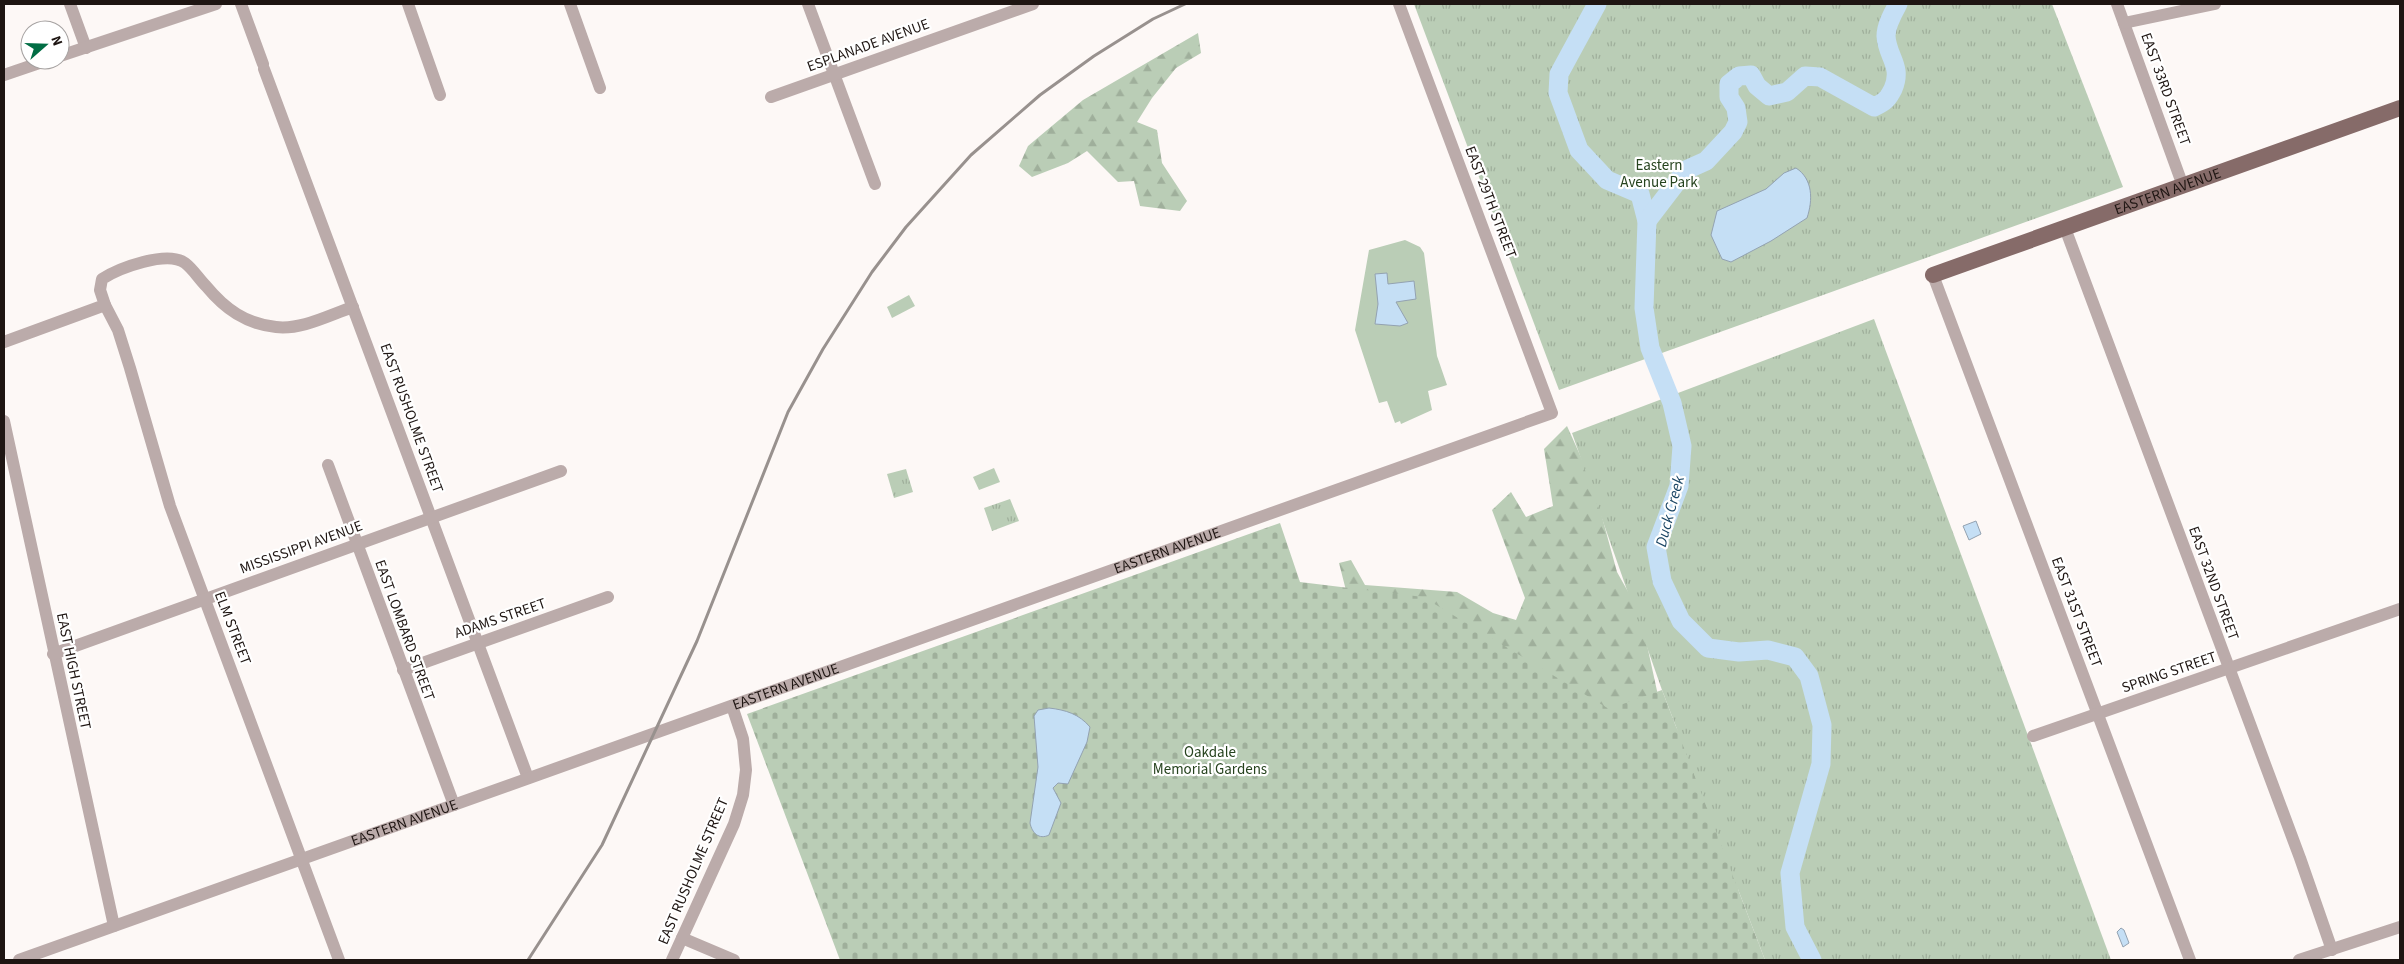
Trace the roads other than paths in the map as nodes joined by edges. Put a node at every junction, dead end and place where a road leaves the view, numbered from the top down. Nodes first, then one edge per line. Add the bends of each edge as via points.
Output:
1 (70, 4) edge
2 (216, 4) edge
3 (240, 4) edge
4 (408, 4) edge
5 (570, 4) edge
6 (808, 4) edge
7 (1033, 4) edge
8 (1399, 4) edge
9 (2117, 4) edge
10 (2214, 4) edge
11 (1018, 6) edge
12 (2124, 23) junction
13 (86, 48) junction
14 (70, 53) edge
15 (20, 70) edge
16 (4, 75) edge
17 (834, 75) junction
18 (600, 88) dead end
19 (440, 95) dead end
20 (772, 97) dead end
21 (2400, 108) edge
22 (875, 184) dead end
23 (2183, 186) junction
24 (2065, 228) junction
25 (1933, 275) joint
26 (105, 305) junction
27 (353, 307) junction
28 (4, 342) edge
29 (1552, 412) joint
30 (4, 421) edge
31 (328, 465) dead end
32 (561, 471) dead end
33 (431, 517) junction
34 (356, 544) junction
35 (608, 597) dead end
36 (204, 599) junction
37 (2400, 609) edge
38 (478, 643) junction
39 (53, 654) junction
40 (2229, 669) junction
41 (403, 670) junction
42 (732, 706) junction
43 (2098, 714) junction
44 (2033, 736) dead end
45 (528, 778) junction
46 (454, 805) junction
47 (301, 859) junction
48 (114, 926) junction
49 (2400, 927) edge
50 (682, 938) junction
51 (2332, 950) junction
52 (45, 956) edge
53 (19, 960) edge
54 (339, 960) edge
55 (672, 960) edge
56 (734, 960) edge
57 (2190, 960) edge
58 (2299, 960) edge

1 - 13 street
2 - 13 street
3 - 27 street, EAST RUSHOLME STREET
4 - 19 street
5 - 18 street
6 - 17 street
7 - 11 street, ESPLANADE AVENUE
8 - 29 street, EAST 29TH STREET
9 - 12 street, EAST 33RD STREET
10 - 12 street
11 - 17 street, ESPLANADE AVENUE
12 - 23 street, EAST 33RD STREET
13 - 14 street
15 - 16 street
17 - 20 street, ESPLANADE AVENUE
17 - 22 street
21 - 23 main road, EASTERN AVENUE
23 - 24 main road, EASTERN AVENUE
24 - 25 main road, EASTERN AVENUE
24 - 40 street, EAST 32ND STREET
25 - 43 street, EAST 31ST STREET
26 - 27 street, ELM STREET via 100,290 102,279 115,271 168,258 184,262 219,302 258,324 278,327 302,325
26 - 28 street
26 - 36 street, ELM STREET via 118,330 170,506
27 - 33 street, EAST RUSHOLME STREET
29 - 42 street, EASTERN AVENUE
30 - 39 street, EAST HIGH STREET
31 - 34 street, EAST LOMBARD STREET
32 - 33 street, MISSISSIPPI AVENUE
33 - 34 street, MISSISSIPPI AVENUE
33 - 38 street, EAST RUSHOLME STREET
34 - 36 street, MISSISSIPPI AVENUE
34 - 41 street, EAST LOMBARD STREET
35 - 38 street, ADAMS STREET
36 - 39 street, MISSISSIPPI AVENUE
36 - 47 street, ELM STREET
37 - 40 street, SPRING STREET
38 - 41 street, ADAMS STREET
38 - 45 street, EAST RUSHOLME STREET
39 - 48 street, EAST HIGH STREET
40 - 43 street, SPRING STREET
40 - 51 street, EAST 32ND STREET
41 - 46 street, EAST LOMBARD STREET
42 - 45 street, EASTERN AVENUE
42 - 50 street, EAST RUSHOLME STREET via 743,739 746,770 743,795 734,824
43 - 44 street, SPRING STREET
43 - 57 street, EAST 31ST STREET
45 - 46 street, EASTERN AVENUE
46 - 47 street, EASTERN AVENUE
47 - 48 street, EASTERN AVENUE
47 - 54 street, ELM STREET
48 - 52 street, EASTERN AVENUE
49 - 51 street
50 - 55 street, EAST RUSHOLME STREET
50 - 56 street
51 - 58 street
52 - 53 street, EASTERN AVENUE

